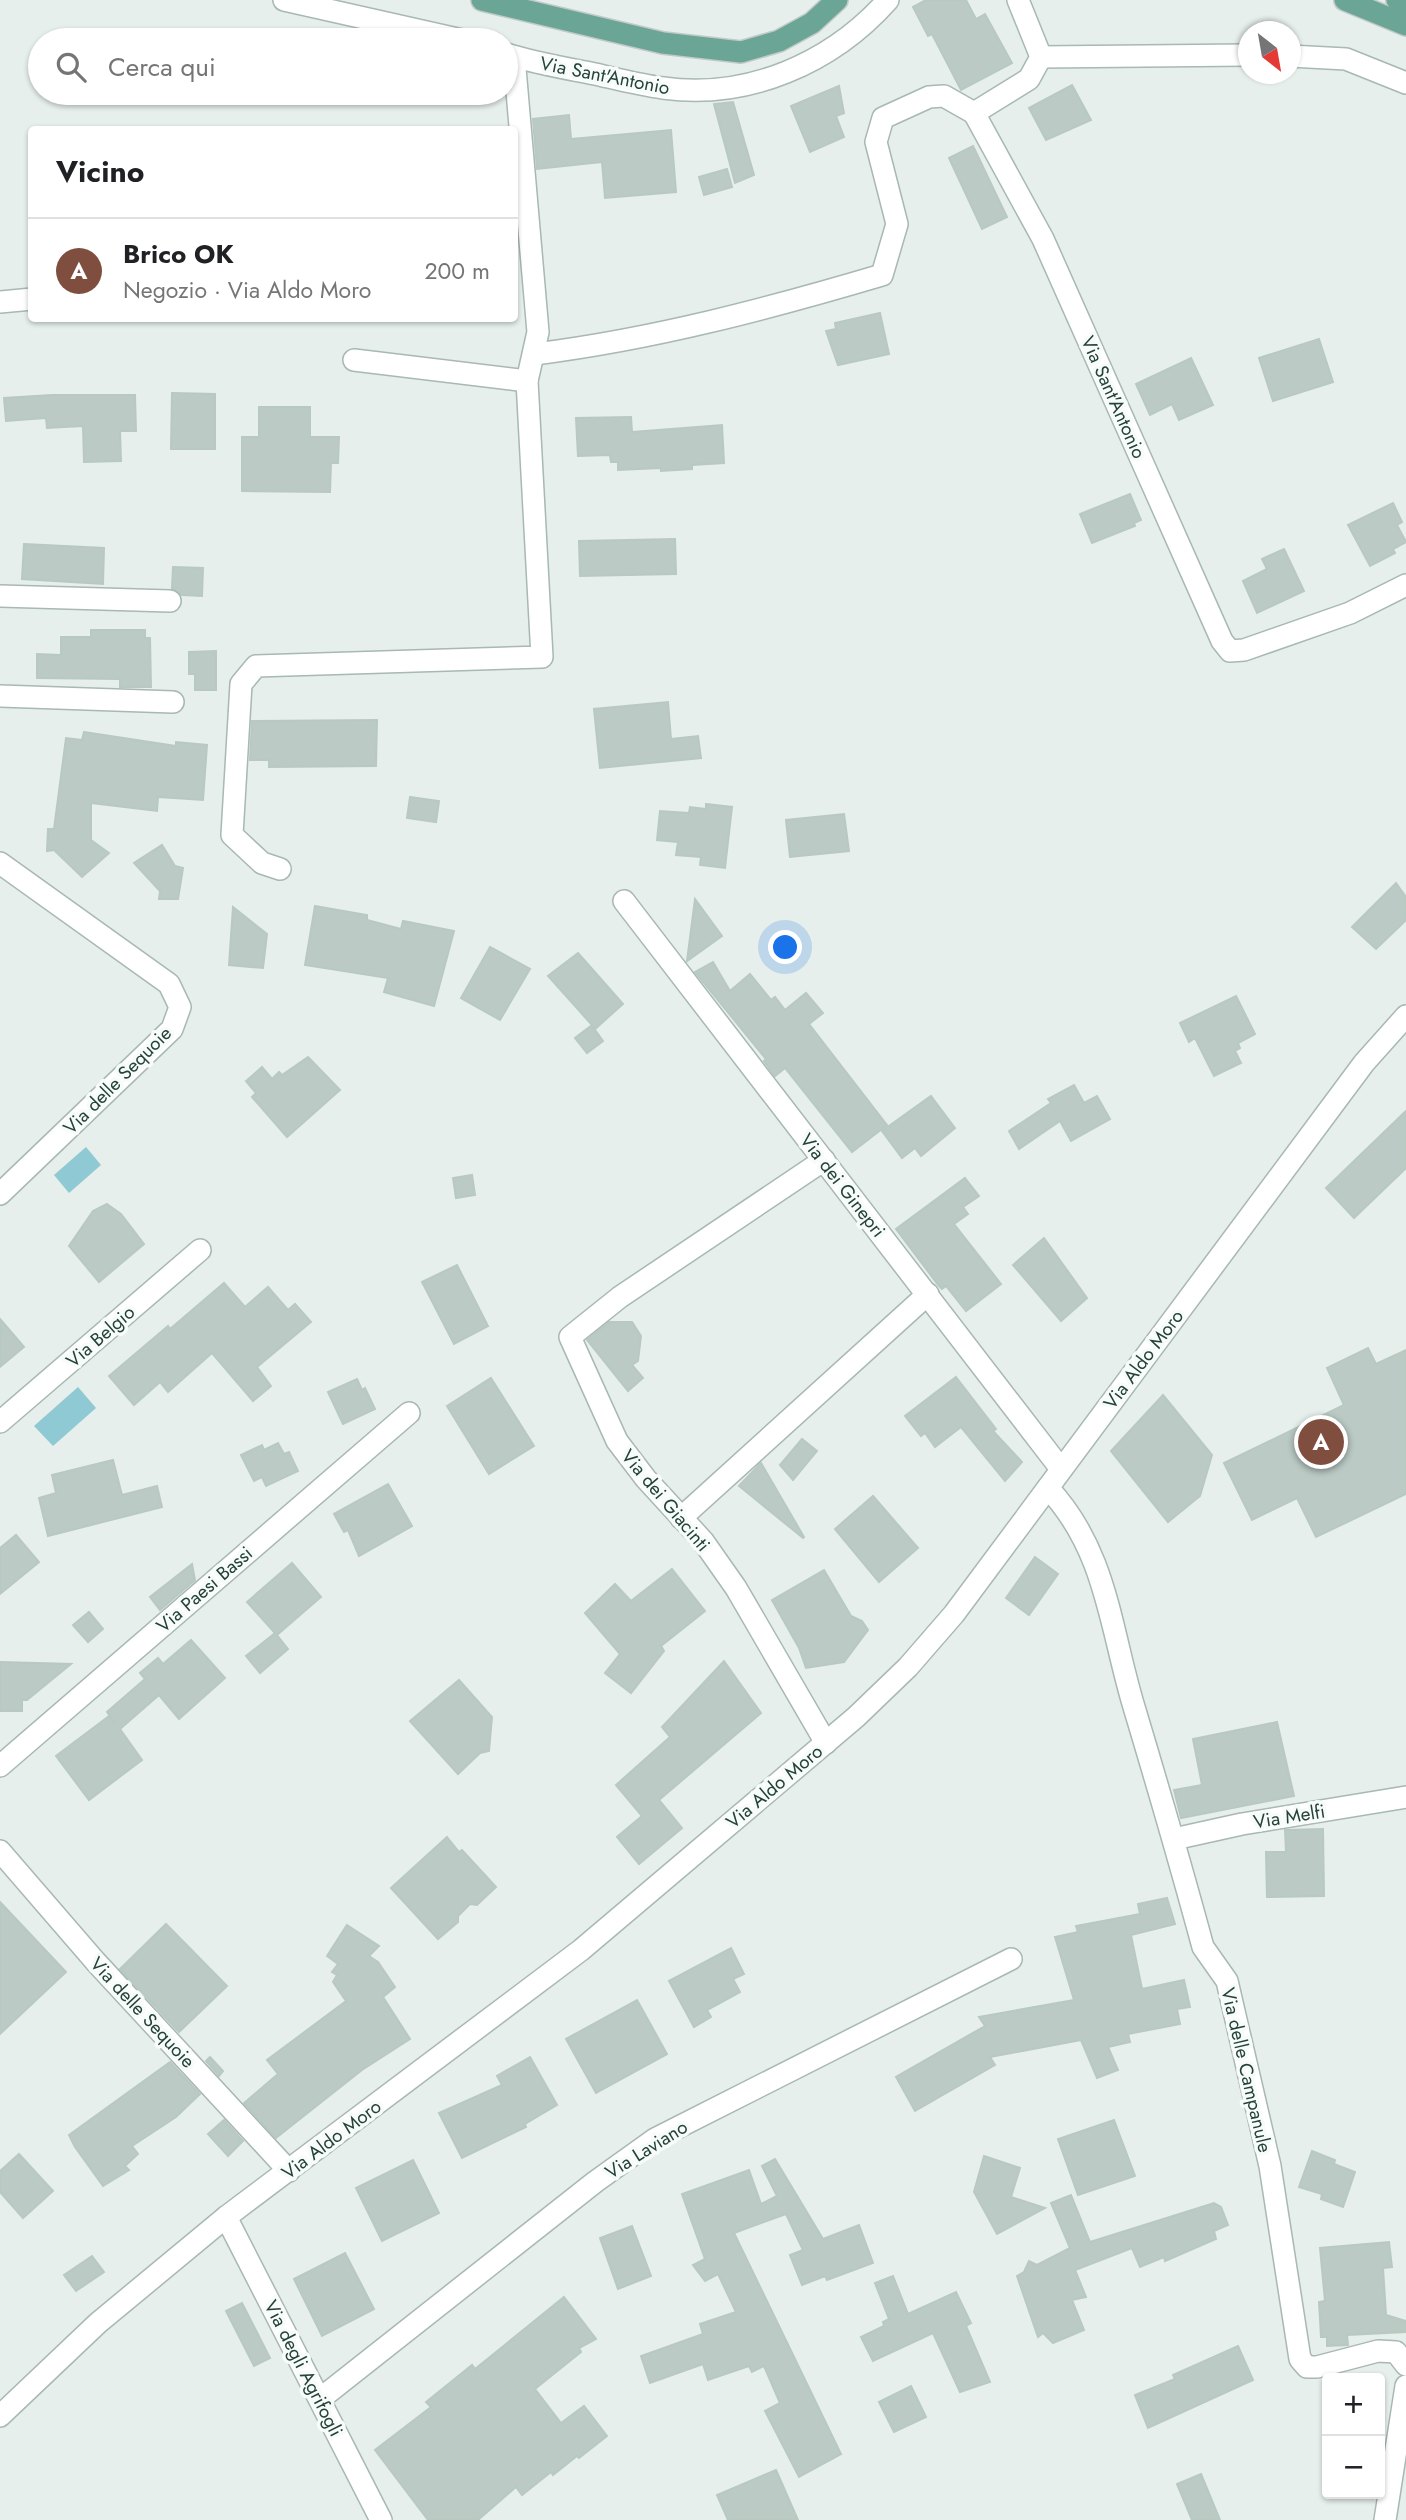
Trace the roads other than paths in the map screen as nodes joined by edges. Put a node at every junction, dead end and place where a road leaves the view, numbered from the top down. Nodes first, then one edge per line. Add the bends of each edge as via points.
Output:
1 (284, 0) edge
2 (482, 0) edge
3 (836, 0) edge
4 (888, 0) edge
5 (1018, 0) edge
6 (1345, 0) edge
7 (1397, 0) edge
8 (1406, 4) edge
9 (1406, 25) edge
10 (409, 28) edge
11 (1238, 55) edge
12 (1301, 56) edge
13 (518, 57) edge
14 (1041, 57) junction
15 (1406, 83) edge
16 (515, 105) edge
17 (974, 113) junction
18 (517, 126) edge
19 (518, 134) edge
20 (28, 299) edge
21 (0, 302) edge
22 (535, 354) junction
23 (354, 360) dead end
24 (527, 381) junction
25 (1406, 585) edge
26 (0, 596) edge
27 (170, 601) dead end
28 (0, 696) edge
29 (173, 702) dead end
30 (0, 863) edge
31 (280, 869) dead end
32 (624, 901) dead end
33 (1406, 1016) edge
34 (824, 1160) junction
35 (0, 1194) edge
36 (200, 1250) dead end
37 (928, 1294) junction
38 (409, 1413) dead end
39 (0, 1422) edge
40 (1061, 1469) junction
41 (1048, 1488) junction
42 (681, 1518) junction
43 (826, 1743) junction
44 (0, 1766) edge
45 (1406, 1797) edge
46 (1174, 1839) junction
47 (0, 1851) edge
48 (1011, 1959) dead end
49 (289, 2171) junction
50 (226, 2217) junction
51 (1406, 2365) edge
52 (1406, 2386) edge
53 (320, 2399) junction
54 (0, 2416) edge
55 (381, 2520) edge
56 (1385, 2520) edge

1 - 10 street
2 - 3 main road via 663,43 741,52 779,41 812,23
4 - 13 street, Via Sant'Antonio via 833,51 803,66 734,87 664,88
5 - 14 street
6 - 9 main road
7 - 8 main road
11 - 14 street
12 - 15 street via 1346,59
14 - 17 street via 1029,79
16 - 18 street
17 - 22 street via 943,96 929,97 883,118 876,142 897,224 882,275 713,323
17 - 25 street, Via Sant'Antonio via 1043,239 1230,651 1350,613
19 - 22 street via 538,332
20 - 21 street
22 - 24 street
23 - 24 street
24 - 31 street via 542,657 256,666 241,684 232,835 262,863
26 - 27 street
28 - 29 street
30 - 35 street, Via delle Sequoie via 169,984 180,1007 172,1029
32 - 34 street, Via dei Ginepri
33 - 40 street, Via Aldo Moro via 1364,1063
34 - 37 street, Via dei Ginepri
34 - 42 street, Via dei Giacinti via 620,1297 570,1337 617,1441
36 - 39 street, Via Belgio
37 - 40 street, Via dei Ginepri
37 - 42 street
38 - 44 street, Via Paesi Bassi
40 - 41 street, Via Aldo Moro
41 - 43 street, Via Aldo Moro via 954,1614 908,1667
41 - 46 street, Via delle Campanule via 1071,1513 1088,1544
42 - 43 street, Via dei Giacinti via 736,1588
43 - 49 street, Via Aldo Moro via 581,1950
45 - 46 street, Via Melfi
46 - 51 street, Via delle Campanule via 1203,1947 1227,1981 1270,2166 1300,2359 1307,2367 1317,2368 1378,2351 1396,2352
47 - 49 street, Via delle Sequoie
48 - 53 street, Via Laviano via 655,2139
49 - 50 street, Via Aldo Moro
50 - 53 street, Via degli Agrifogli
50 - 54 street, Via Aldo Moro via 98,2323
52 - 56 street
53 - 55 street, Via degli Agrifogli

